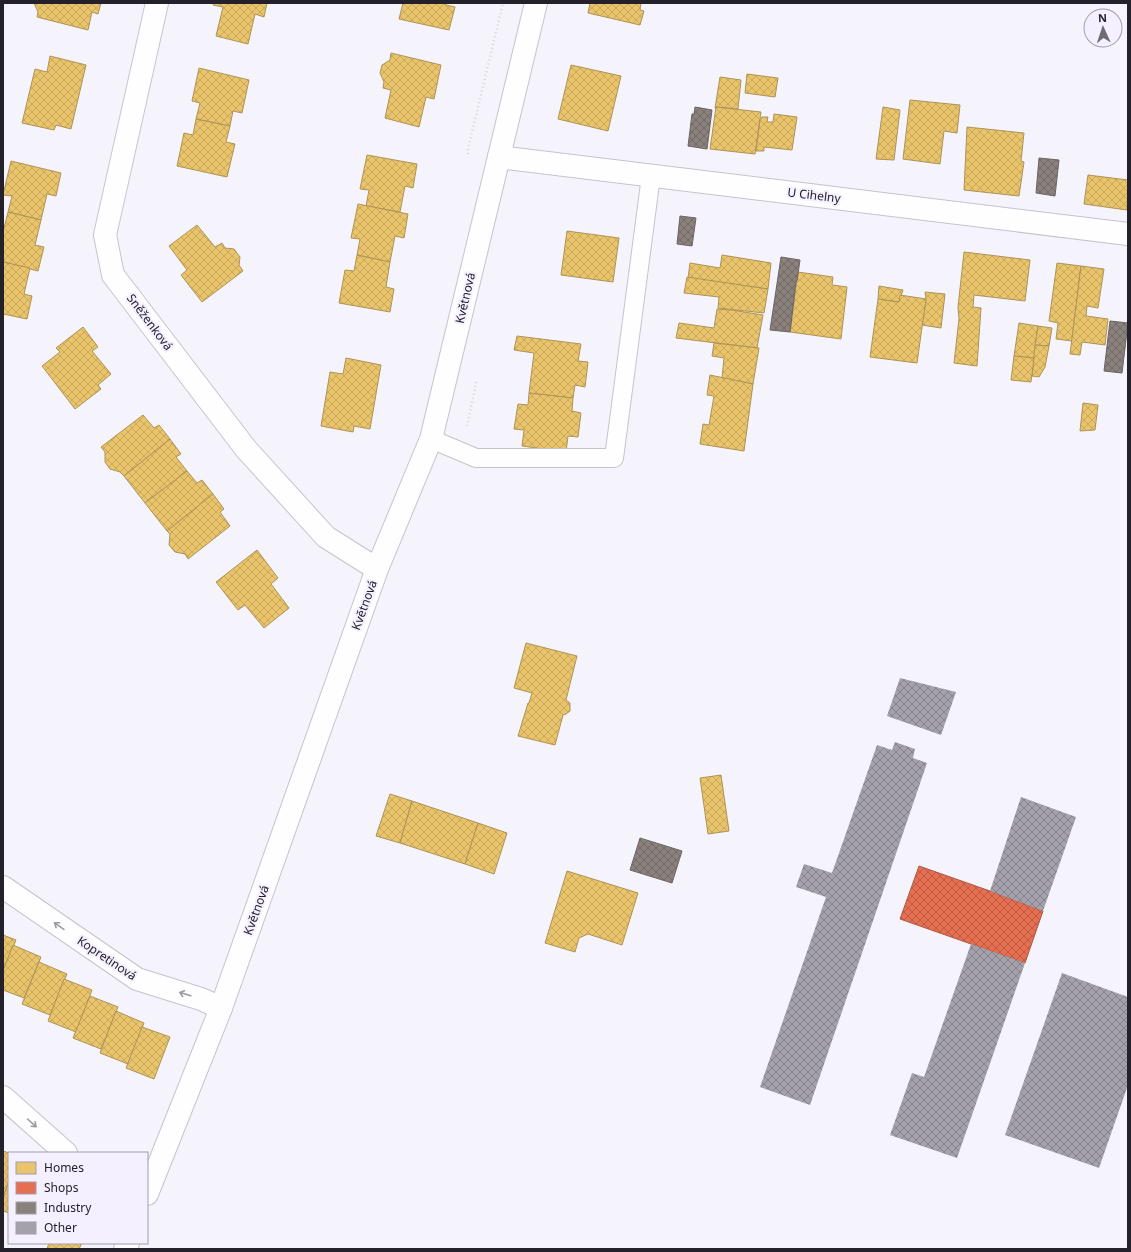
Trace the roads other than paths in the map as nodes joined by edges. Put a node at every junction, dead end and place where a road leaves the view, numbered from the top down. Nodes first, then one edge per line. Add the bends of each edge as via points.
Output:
1 (158, 3) edge
2 (536, 3) edge
3 (499, 157) junction
4 (651, 176) junction
5 (1128, 234) edge
6 (431, 439) junction
7 (377, 569) junction
8 (3, 887) edge
9 (221, 1008) junction
10 (3, 1097) edge
11 (65, 1152) edge
12 (148, 1191) edge

1 - 7 street, Sněženková via 105,235 113,274 246,449 326,537
2 - 3 street, Květnová
3 - 4 street, U Cihelny
3 - 6 street, Květnová
4 - 5 street, U Cihelny
4 - 6 lane via 614,458 476,458
6 - 7 street, Květnová
7 - 9 street, Květnová
9 -> 8 street, Kopretinová via 201,999 137,980
9 - 12 street, Květnová
10 -> 11 street

